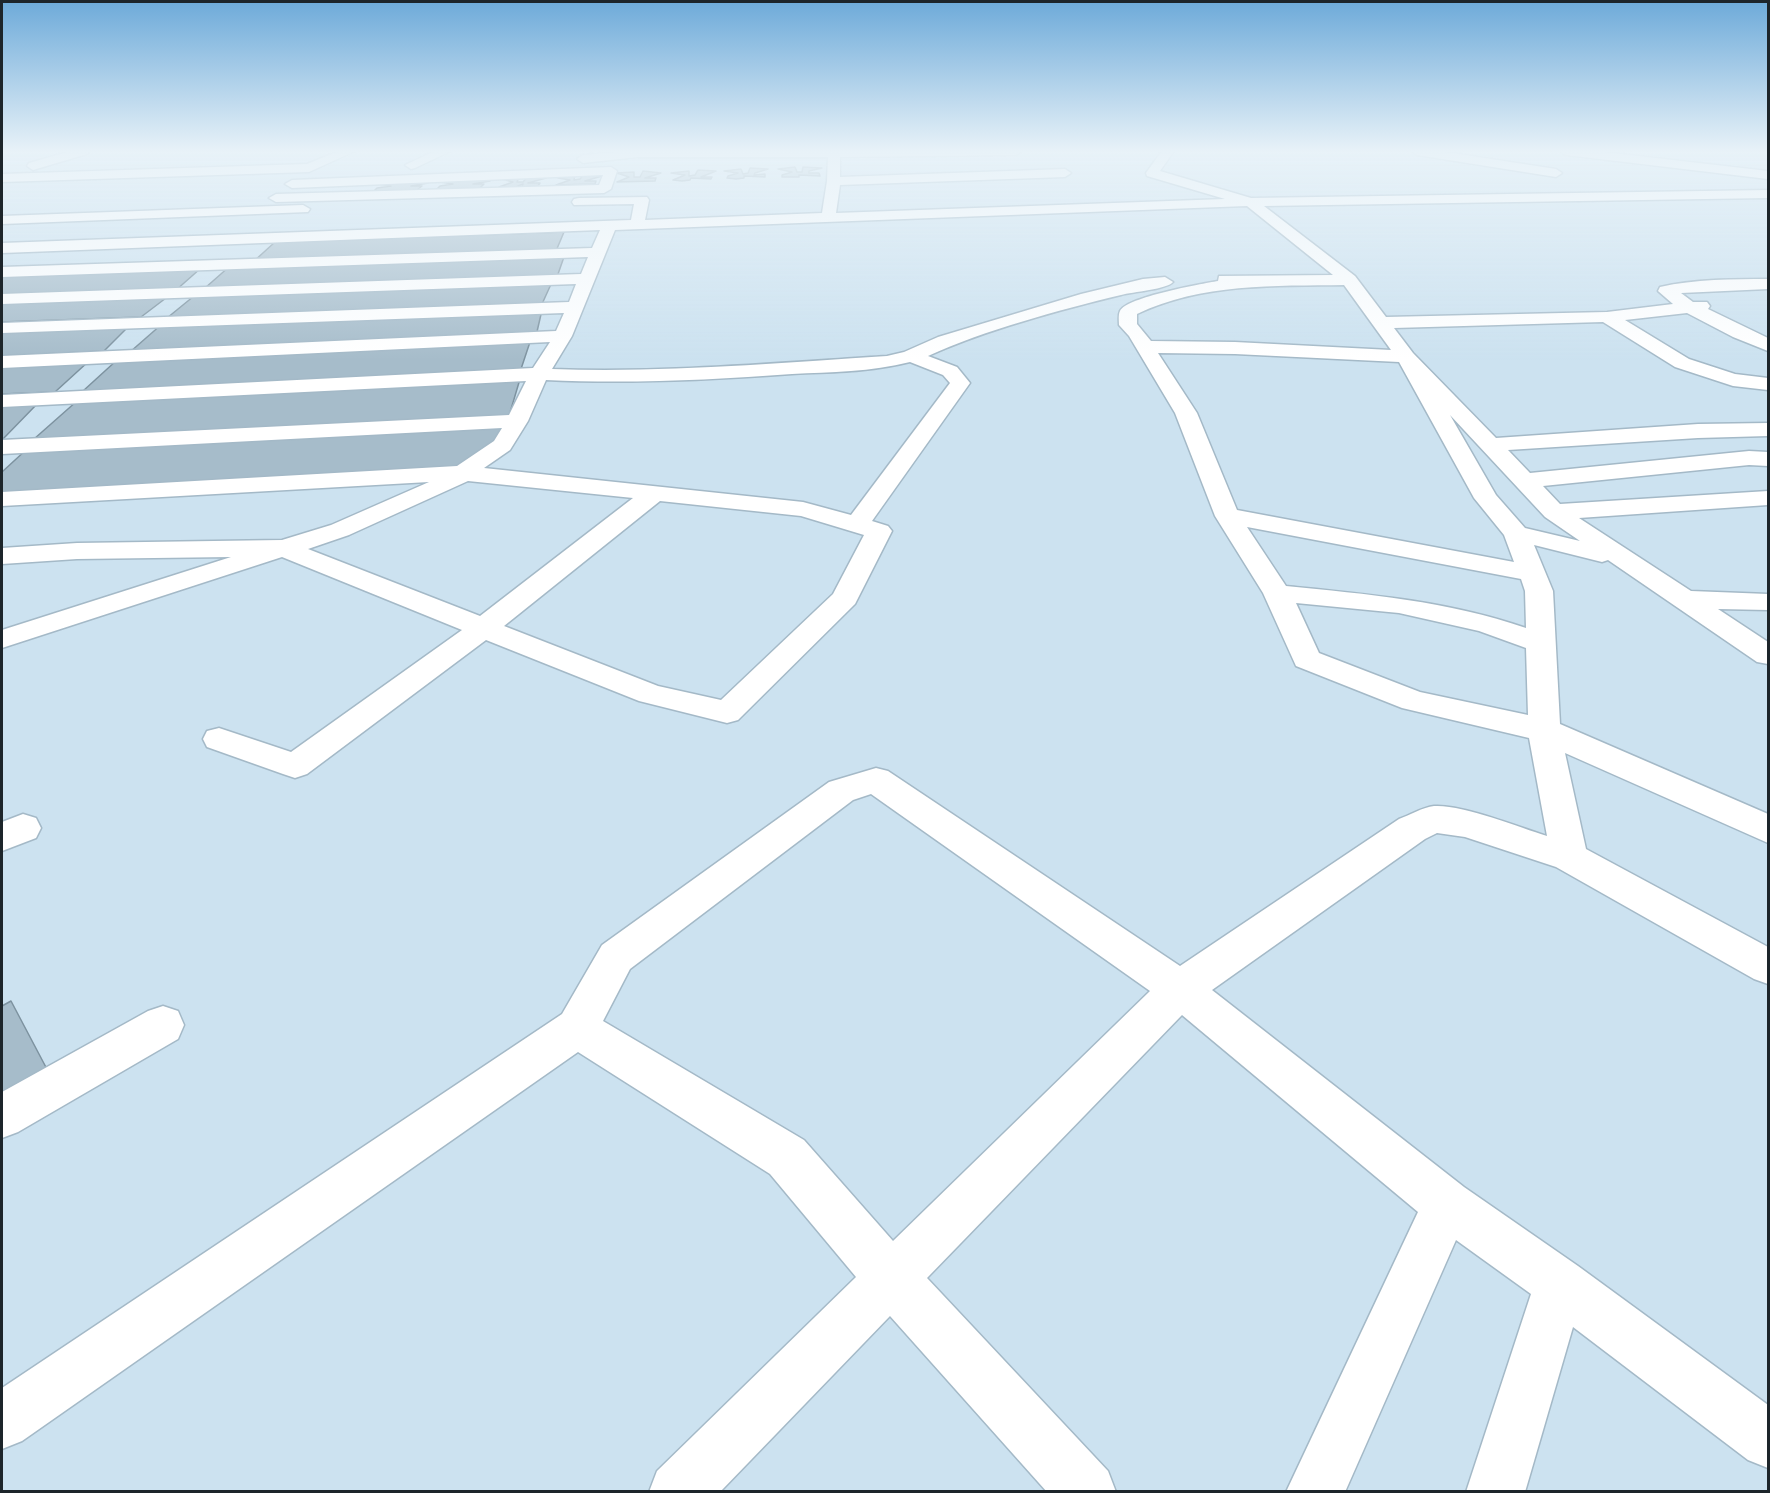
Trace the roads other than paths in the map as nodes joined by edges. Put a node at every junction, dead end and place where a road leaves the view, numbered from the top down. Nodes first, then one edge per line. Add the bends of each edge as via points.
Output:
1 (249, 221) edge
2 (638, 221) edge
3 (755, 221) edge
4 (1274, 221) edge
5 (637, 225) junction
6 (609, 226) junction
7 (252, 239) junction
8 (227, 240) junction
9 (2, 248) edge
10 (598, 252) junction
11 (221, 265) junction
12 (2, 272) edge
13 (586, 279) junction
14 (1349, 280) junction
15 (1248, 282) junction
16 (1768, 284) edge
17 (188, 293) junction
18 (2, 299) edge
19 (1723, 305) dead end
20 (575, 307) junction
21 (1689, 307) junction
22 (1607, 317) junction
23 (1761, 322) dead end
24 (152, 323) junction
25 (1382, 323) junction
26 (1727, 325) junction
27 (2, 328) edge
28 (563, 336) junction
29 (1767, 343) edge
30 (1145, 347) junction
31 (114, 355) junction
32 (911, 356) junction
33 (1406, 357) junction
34 (2, 362) edge
35 (1700, 370) junction
36 (539, 375) junction
37 (1768, 384) edge
38 (64, 398) junction
39 (2, 401) edge
40 (48, 414) dead end
41 (1760, 414) edge
42 (517, 421) junction
43 (18, 441) edge
44 (1490, 445) junction
45 (1759, 458) edge
46 (2, 461) edge
47 (1768, 471) edge
48 (463, 473) junction
49 (1524, 481) junction
50 (655, 493) junction
51 (1768, 498) edge
52 (2, 499) edge
53 (1554, 512) junction
54 (1227, 516) junction
55 (857, 524) junction
56 (1516, 533) junction
57 (282, 548) junction
58 (2, 556) edge
59 (1625, 560) junction
60 (1532, 573) junction
61 (1277, 593) junction
62 (1684, 599) junction
63 (1768, 602) edge
64 (482, 629) junction
65 (2, 639) edge
66 (1540, 643) junction
67 (1768, 654) edge
68 (1544, 730) junction
69 (219, 739) dead end
70 (1768, 829) edge
71 (1569, 857) junction
72 (1768, 967) edge
73 (1180, 989) junction
74 (164, 1025) dead end
75 (577, 1028) junction
76 (2, 1116) edge
77 (1446, 1204) junction
78 (891, 1278) junction
79 (1560, 1284) junction
80 (2, 1421) edge
81 (1768, 1440) edge
82 (678, 1491) edge
83 (1087, 1491) edge
84 (1315, 1491) edge
85 (1495, 1491) edge

1 - 8 street
2 - 5 street
3 - 5 street
4 - 14 street
5 - 6 street
6 - 7 street
6 - 10 street
7 - 8 street
7 - 11 street
8 - 9 street
10 - 11 street
10 - 13 street
11 - 12 street
11 - 17 street
13 - 17 street
13 - 20 street
14 - 15 street
14 - 25 street
15 - 30 street via 1169,294 1128,312 1128,325
15 - 32 street via 1209,278 1143,284 945,341
16 - 21 street via 1666,291
17 - 18 street
17 - 24 street
19 - 21 street
20 - 24 street
20 - 28 street
21 - 22 street
21 - 26 street
22 - 25 street
22 - 35 street
23 - 26 street
24 - 27 street
24 - 31 street
25 - 33 street
26 - 29 street
28 - 31 street
28 - 36 street
30 - 33 street
30 - 54 street via 1186,413
31 - 34 street
31 - 38 street
32 - 36 street via 887,362 750,371
32 - 55 street via 950,371 960,383
33 - 44 street
33 - 56 street via 1486,498
35 - 37 street via 1733,380
35 - 41 street
36 - 38 street
36 - 42 street
38 - 39 street
38 - 40 street
41 - 44 street via 1698,431
42 - 43 street
42 - 48 street via 502,445
43 - 46 street
44 - 49 street
45 - 47 street
45 - 49 street
48 - 50 street
48 - 52 street
48 - 57 street via 340,530
49 - 53 street
50 - 55 street via 803,509
50 - 64 street
51 - 53 street
53 - 59 street
54 - 60 street
54 - 61 street
55 - 64 street via 879,531 845,598 727,712 650,694
56 - 59 street
56 - 60 street
57 - 58 street
57 - 64 street
57 - 65 street
59 - 62 street
60 - 66 street via 1539,591
61 - 66 street via 1399,605 1487,624
61 - 68 street via 1307,659 1413,701
62 - 63 street
62 - 67 street
64 - 69 street via 294,766
66 - 68 street
68 - 70 street
68 - 71 street
71 - 72 street
71 - 73 street via 1466,824 1434,819 1412,829
73 - 75 street via 876,780 841,791 616,957
73 - 77 street
73 - 78 street
74 - 76 street
75 - 78 street via 787,1157
75 - 80 street
77 - 79 street
77 - 84 street
78 - 82 street
78 - 83 street
79 - 81 street
79 - 85 street

